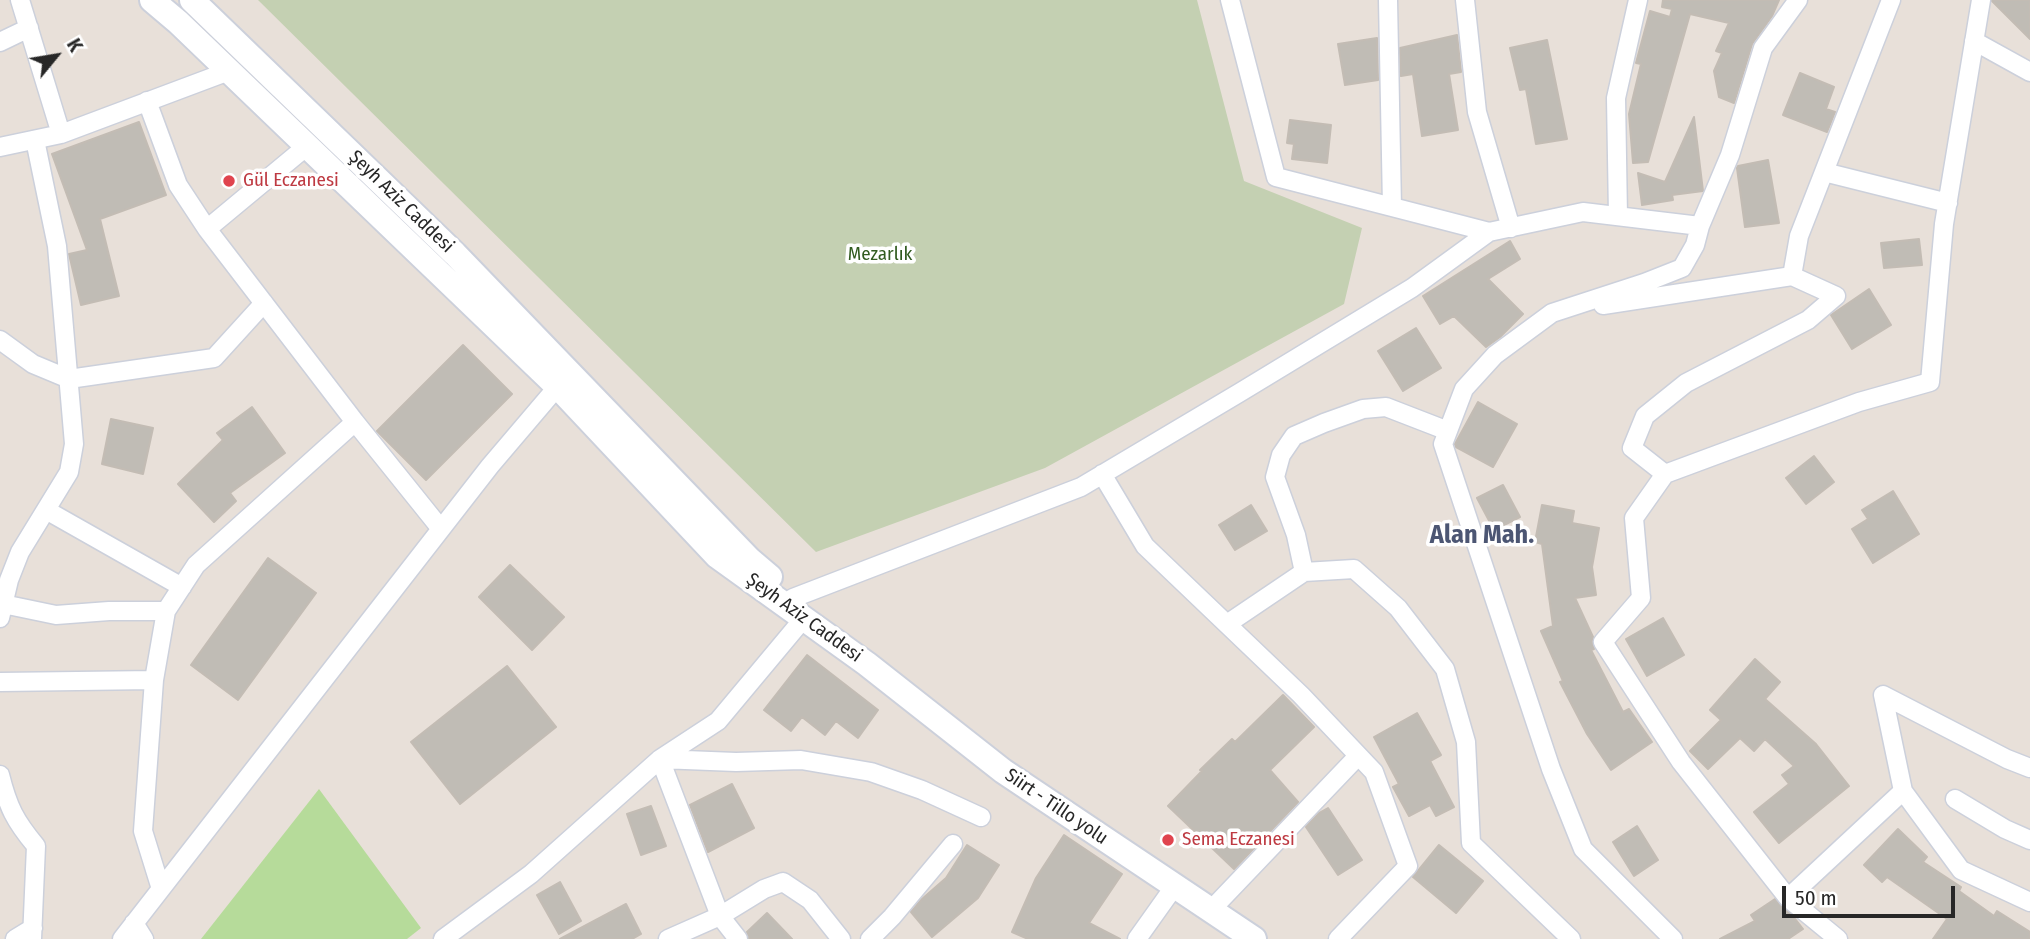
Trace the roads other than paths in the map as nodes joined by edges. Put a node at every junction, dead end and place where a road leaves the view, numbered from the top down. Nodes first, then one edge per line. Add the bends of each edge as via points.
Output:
1 (20, 0) edge
2 (152, 0) edge
3 (192, 0) edge
4 (1230, 0) edge
5 (1388, 0) edge
6 (1465, 0) edge
7 (1638, 0) edge
8 (1798, 0) edge
9 (1891, 0) edge
10 (1981, 0) edge
11 (29, 28) junction
12 (1974, 41) junction
13 (0, 42) edge
14 (229, 71) junction
15 (2030, 72) edge
16 (147, 102) junction
17 (61, 134) junction
18 (35, 139) junction
19 (307, 146) junction
20 (0, 147) edge
21 (1824, 172) junction
22 (1948, 203) junction
23 (1392, 207) junction
24 (1618, 216) junction
25 (1700, 226) junction
26 (1511, 228) junction
27 (208, 229) junction
28 (1489, 232) junction
29 (1792, 276) junction
30 (264, 303) junction
31 (1552, 313) junction
32 (0, 340) edge
33 (69, 379) junction
34 (563, 379) junction
35 (355, 422) junction
36 (1448, 431) junction
37 (1102, 474) junction
38 (1665, 474) junction
39 (46, 510) junction
40 (441, 529) junction
41 (1304, 572) junction
42 (182, 587) junction
43 (799, 608) junction
44 (2, 611) edge
45 (166, 611) junction
46 (1227, 624) junction
47 (867, 664) joint
48 (154, 680) junction
49 (0, 682) edge
50 (1358, 755) junction
51 (660, 759) junction
52 (2030, 768) edge
53 (0, 775) edge
54 (1903, 791) junction
55 (1955, 799) dead end
56 (981, 817) dead end
57 (2030, 840) edge
58 (953, 845) dead end
59 (1174, 887) junction
60 (161, 889) junction
61 (1788, 898) junction
62 (2030, 902) edge
63 (1210, 911) junction
64 (720, 916) junction
65 (134, 923) junction
66 (32, 933) edge
67 (1667, 937) edge
68 (15, 939) edge
69 (122, 939) edge
70 (144, 939) edge
71 (443, 939) edge
72 (668, 939) edge
73 (738, 939) edge
74 (841, 939) edge
75 (870, 939) edge
76 (1137, 939) edge
77 (1254, 939) edge
78 (1338, 939) edge
79 (1571, 939) edge
80 (1838, 939) edge

1 - 11 street
2 - 14 main road, Şeyh Aziz Caddesi
3 - 34 main road, Şeyh Aziz Caddesi via 455,254
4 - 23 street via 1276,177
5 - 23 street
6 - 26 street via 1477,112
7 - 24 street via 1616,98
8 - 25 street via 1763,48 1730,155
9 - 21 street
10 - 12 street
11 - 13 street
11 - 17 street
12 - 15 street
12 - 22 street
14 - 16 street
14 - 19 main road, Şeyh Aziz Caddesi
16 - 17 street
16 - 27 street via 178,185
17 - 18 street
18 - 20 street
18 - 33 street via 57,246
19 - 27 street
19 - 34 main road, Şeyh Aziz Caddesi
21 - 22 street
21 - 29 street via 1799,236
22 - 38 street via 1930,382 1859,402
23 - 28 street
24 - 25 street
24 - 26 street via 1583,212
25 - 31 street via 1682,268
26 - 28 street
27 - 30 street
28 - 37 street via 1412,288
29 - 31 street
29 - 38 street via 1836,296 1808,320 1686,383 1645,416 1632,448
30 - 33 street via 214,358
30 - 35 street
31 - 36 street via 1495,355 1464,389
32 - 33 street via 33,364
33 - 39 street via 74,444 69,472
34 - 40 street
34 - 43 main road, Şeyh Aziz Caddesi via 717,556
35 - 40 street
35 - 42 street via 197,565
36 - 41 street via 1386,407 1363,410 1294,436 1281,455 1275,477
36 - 67 street via 1443,444 1551,769 1583,849
37 - 43 street
37 - 46 street via 1146,546
38 - 61 street via 1634,518 1641,598 1603,642 1681,762
39 - 42 street
39 - 44 street via 20,552
40 - 60 street
41 - 46 street
41 - 79 street via 1354,569 1398,608 1445,669 1466,742 1471,843
42 - 45 street
43 - 47 main road, Şeyh Aziz Caddesi
43 - 51 street via 718,721
44 - 45 street via 55,615
45 - 48 street
46 - 50 street
47 - 59 main road, Siirt - Tillo yolu via 1003,771
48 - 49 street
48 - 60 street via 143,831
50 - 63 street
50 - 78 street via 1374,772 1408,866
51 - 56 street via 801,760 871,772
51 - 64 street
51 - 71 street via 531,874
52 - 54 street via 1883,695
53 - 66 street via 8,804 36,846
54 - 61 street
54 - 62 street via 1962,870
55 - 57 street
58 - 75 street
59 - 63 main road, Siirt - Tillo yolu
59 - 76 street
60 - 65 street
61 - 80 street
63 - 77 main road, Siirt - Tillo yolu
64 - 72 street
64 - 73 street
64 - 74 street via 783,882 810,900
65 - 69 street
65 - 70 street
66 - 68 street

